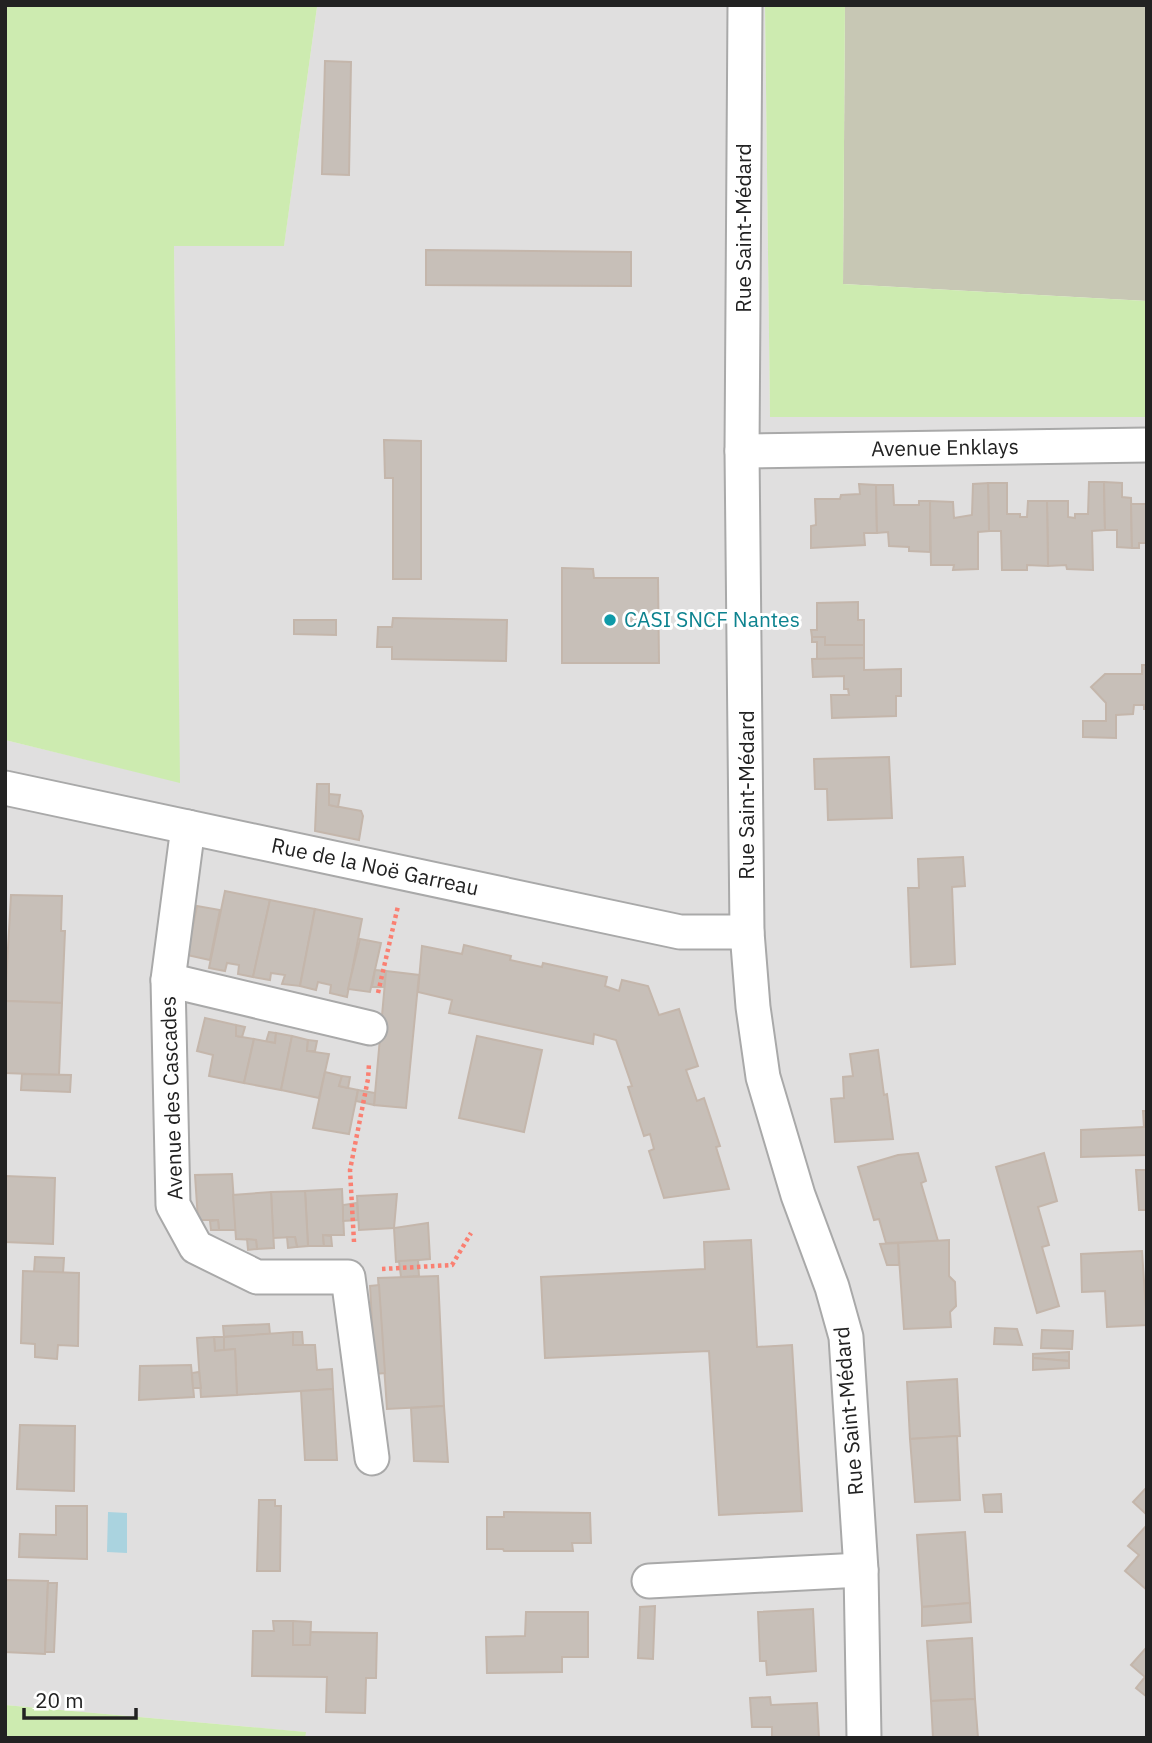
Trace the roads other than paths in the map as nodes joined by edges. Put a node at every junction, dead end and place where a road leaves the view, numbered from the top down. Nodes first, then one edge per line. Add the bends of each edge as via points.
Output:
1 (745, 5) edge
2 (1147, 445) edge
3 (743, 451) junction
4 (5, 788) edge
5 (188, 827) junction
6 (747, 932) junction
7 (169, 980) junction
8 (370, 1028) road end
9 (372, 1458) dead end
10 (861, 1570) junction
11 (649, 1581) dead end
12 (864, 1738) edge

1 - 3 street, Rue Saint-Médard
2 - 3 street, Avenue Enklays
3 - 6 street, Rue Saint-Médard
4 - 5 street, Rue de la Noë Garreau
5 - 6 street, Rue de la Noë Garreau via 680,932
5 - 7 street, Avenue des Cascades
6 - 10 street, Rue Saint-Médard via 763,1077 846,1337
7 - 8 street, Avenue des Cascades
7 - 9 street, Avenue des Cascades via 173,1205 196,1247 257,1277 352,1267
10 - 11 street
10 - 12 street, Rue Saint-Médard

